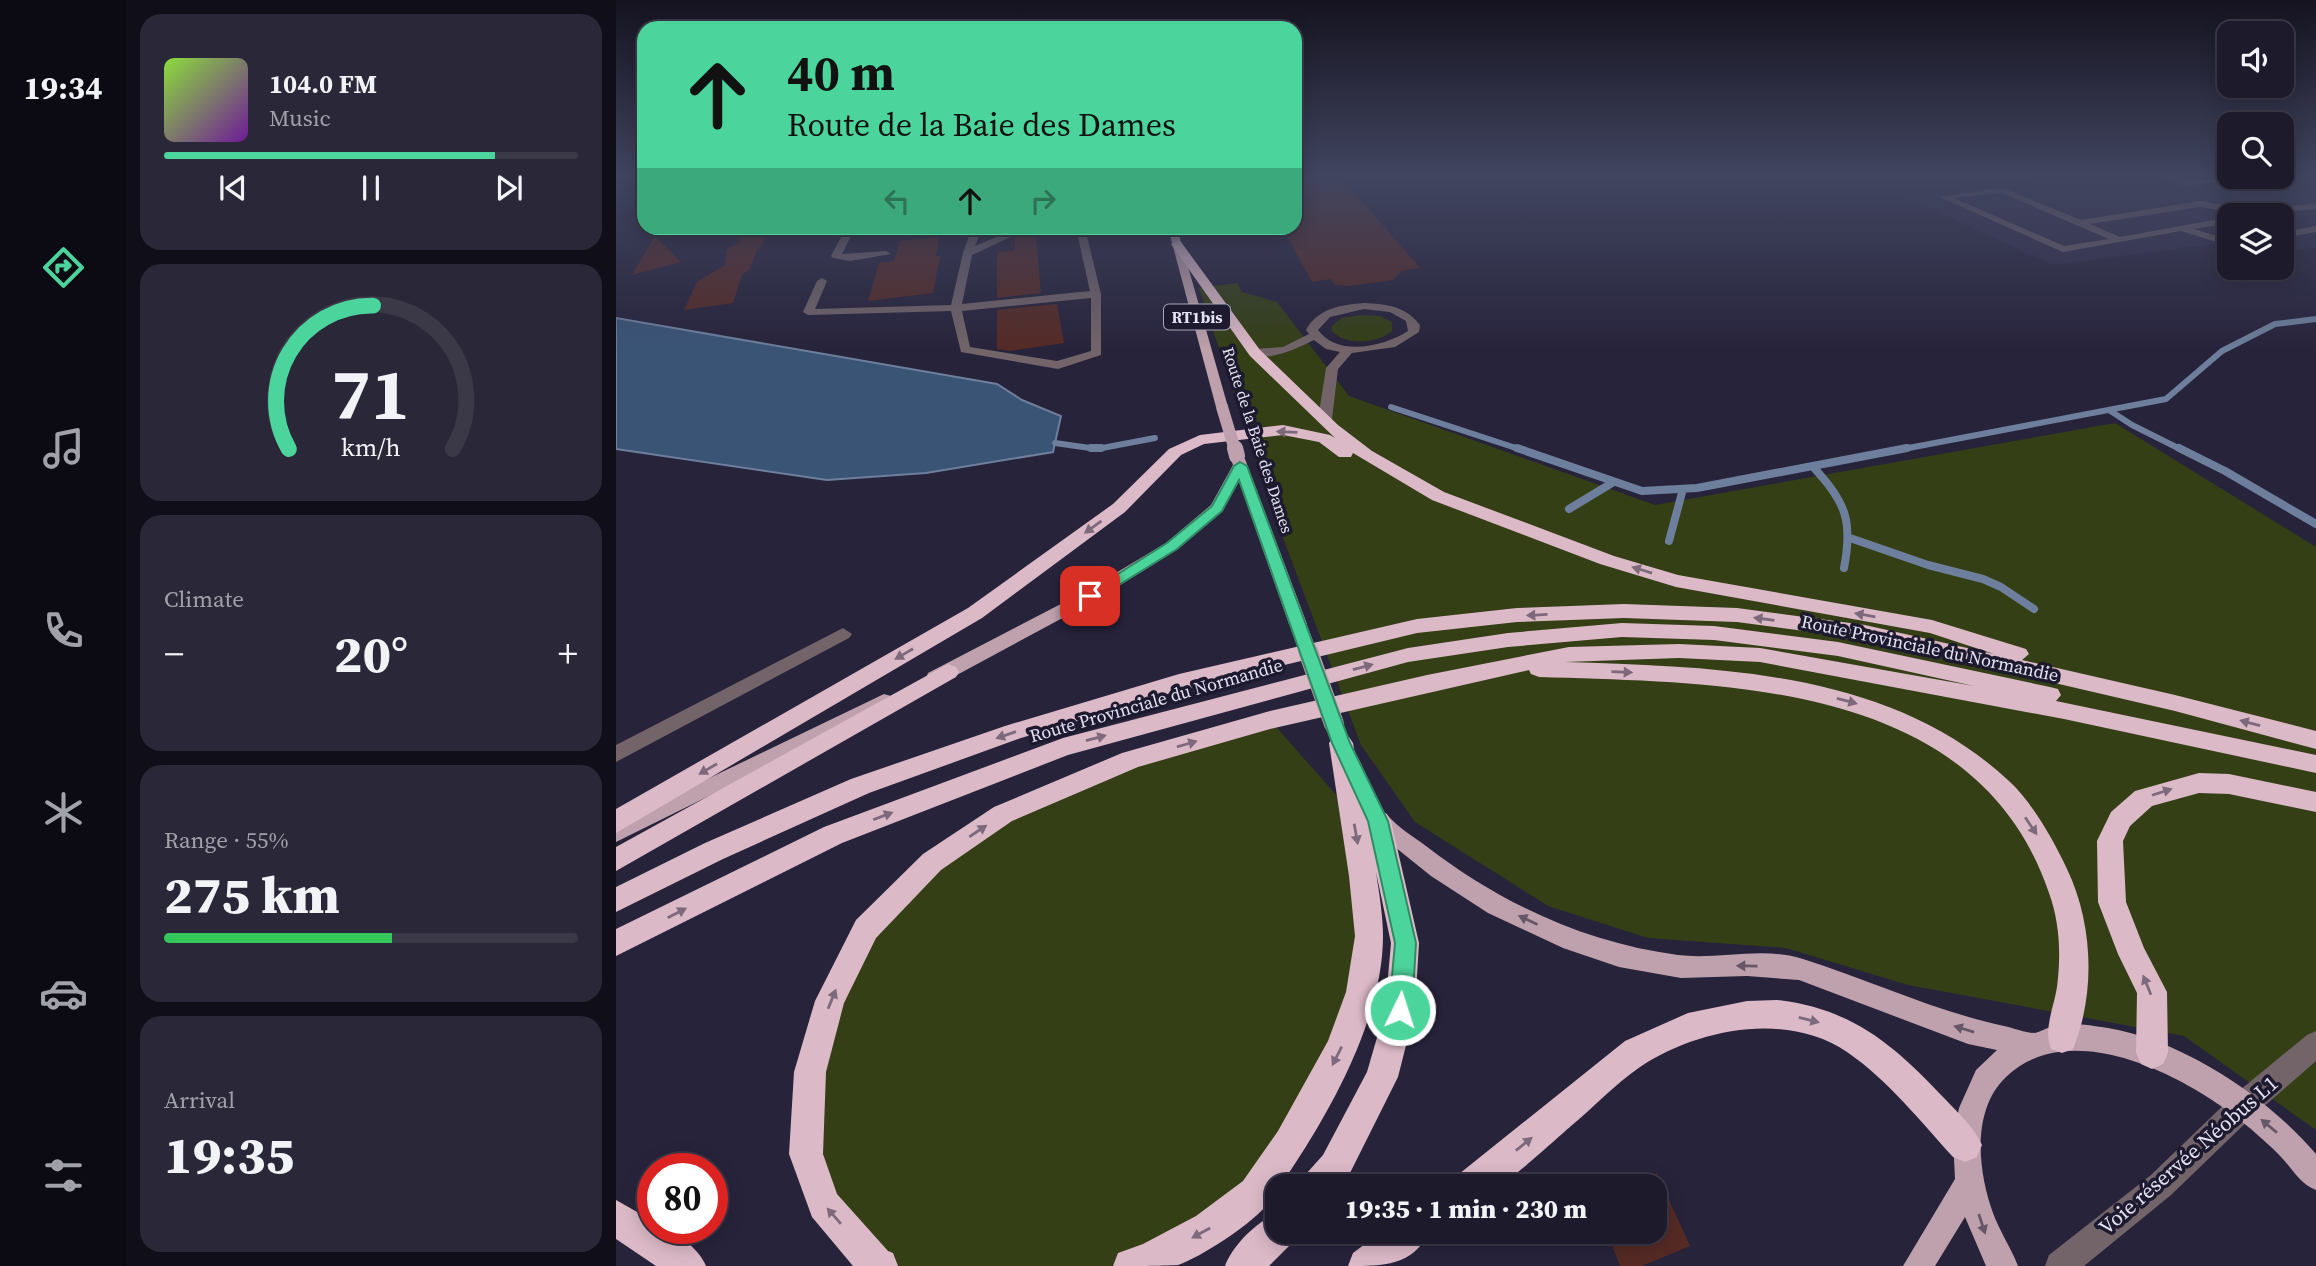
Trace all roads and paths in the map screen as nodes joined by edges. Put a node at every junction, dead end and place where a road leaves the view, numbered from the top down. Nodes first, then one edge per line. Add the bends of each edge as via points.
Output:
1 (2029, 234) edge
2 (2105, 234) edge
3 (2153, 234) edge
4 (2199, 234) edge
5 (846, 235) edge
6 (974, 235) edge
7 (1009, 235) edge
8 (1084, 235) edge
9 (1174, 236) edge
10 (2217, 239) edge
11 (2119, 240) junction
12 (968, 253) junction
13 (886, 254) dead end
14 (821, 281) dead end
15 (1097, 293) junction
16 (956, 309) junction
17 (1314, 337) junction
18 (1349, 349) junction
19 (1255, 353) junction
20 (1325, 419) junction
21 (1239, 461) junction
22 (1438, 496) junction
23 (843, 634) dead end
24 (1505, 668) junction
25 (948, 672) junction
26 (2175, 703) junction
27 (1337, 734) junction
28 (2316, 740) edge
29 (616, 754) edge
30 (2316, 764) edge
31 (2316, 802) edge
32 (1378, 821) junction
33 (616, 822) edge
34 (616, 833) edge
35 (616, 860) edge
36 (616, 900) edge
37 (616, 943) edge
38 (2062, 1038) junction
39 (2030, 1044) junction
40 (2316, 1044) edge
41 (2152, 1053) junction
42 (2244, 1105) junction
43 (1965, 1145) junction
44 (2314, 1171) edge
45 (1329, 1174) edge
46 (1486, 1174) edge
47 (1969, 1183) junction
48 (616, 1218) edge
49 (1265, 1244) edge
50 (1395, 1244) edge
51 (689, 1262) edge
52 (880, 1266) edge
53 (1130, 1266) edge
54 (1243, 1266) edge
55 (1366, 1266) edge
56 (1918, 1266) edge
57 (2003, 1266) edge
58 (2060, 1266) edge

1 - 11 lane via 2063,249
2 - 11 lane
3 - 11 lane
4 - 10 lane
5 - 13 lane via 836,256
6 - 12 lane
7 - 12 lane
8 - 15 lane
9 - 19 highway
9 - 21 main road, Route de la Baie des Dames / RT1bis, bridge
12 - 16 lane
14 - 16 lane via 808,312
15 - 16 lane
15 - 16 lane via 1097,353 1058,365 965,350
17 - 18 lane
17 - 18 lane via 1312,330 1320,317 1352,307 1394,310 1414,325 1406,339 1394,344
17 - 19 lane via 1285,349
18 - 20 lane via 1332,368
19 - 20 highway
20 - 22 highway via 1366,455
21 - 25 main road via 1217,508 1172,546
21 - 27 main road, Route de la Baie des Dames / RT1bis, bridge
26 -> 22 highway via 1933,627 1676,581
22 -> 33 highway via 1392,483 1324,438 1303,432 1283,430 1200,440 1175,452 1119,508 975,613
23 - 29 lane
24 - 30 highway via 1569,654 1679,650 1760,655 2064,711
24 -> 38 highway via 1691,675 1777,686 1861,705 1914,724 1959,752 1998,785 2024,817 2057,873 2072,921 2076,956
52 -> 24 highway via 824,1205 806,1154 810,1072 830,1000 866,929 932,862 1003,814 1131,760 1270,720
25 - 34 main road
25 - 35 highway
28 -> 26 highway, Route Provinciale du Normandie
26 -> 36 highway, Route Provinciale du Normandie via 1865,632 1737,615 1624,611 1517,615 1417,626 1179,682 1013,732 860,786
27 - 32 main road, RT1bis
27 -> 53 highway via 1369,936 1361,992 1341,1049 1290,1143 1255,1193 1209,1229
37 -> 30 highway, Route Provinciale du Normandie via 833,835 1063,747 1408,655 1508,640 1622,630 1714,632 1838,649 1990,680
41 -> 31 highway via 2152,992 2112,902 2110,841 2120,819 2144,797 2199,783 2229,784
39 -> 32 main road via 1968,1031 1799,969 1681,967 1619,956 1571,940 1496,906
32 - 45 highway via 1405,943 1400,1010 1382,1077
38 - 39 main road
38 - 41 main road via 2105,1040
39 - 43 main road via 1996,1065 1973,1099
40 - 42 lane, Voie réservée Néobus L1
41 - 42 main road
44 -> 42 main road
42 - 58 lane, Voie réservée Néobus L1 via 2161,1185
46 -> 43 highway via 1634,1052 1685,1027 1744,1015 1786,1015 1857,1039 1901,1076
43 - 47 main road
47 - 56 main road
47 -> 57 main road via 1987,1239
48 - 51 highway
49 - 54 highway
50 - 55 highway

